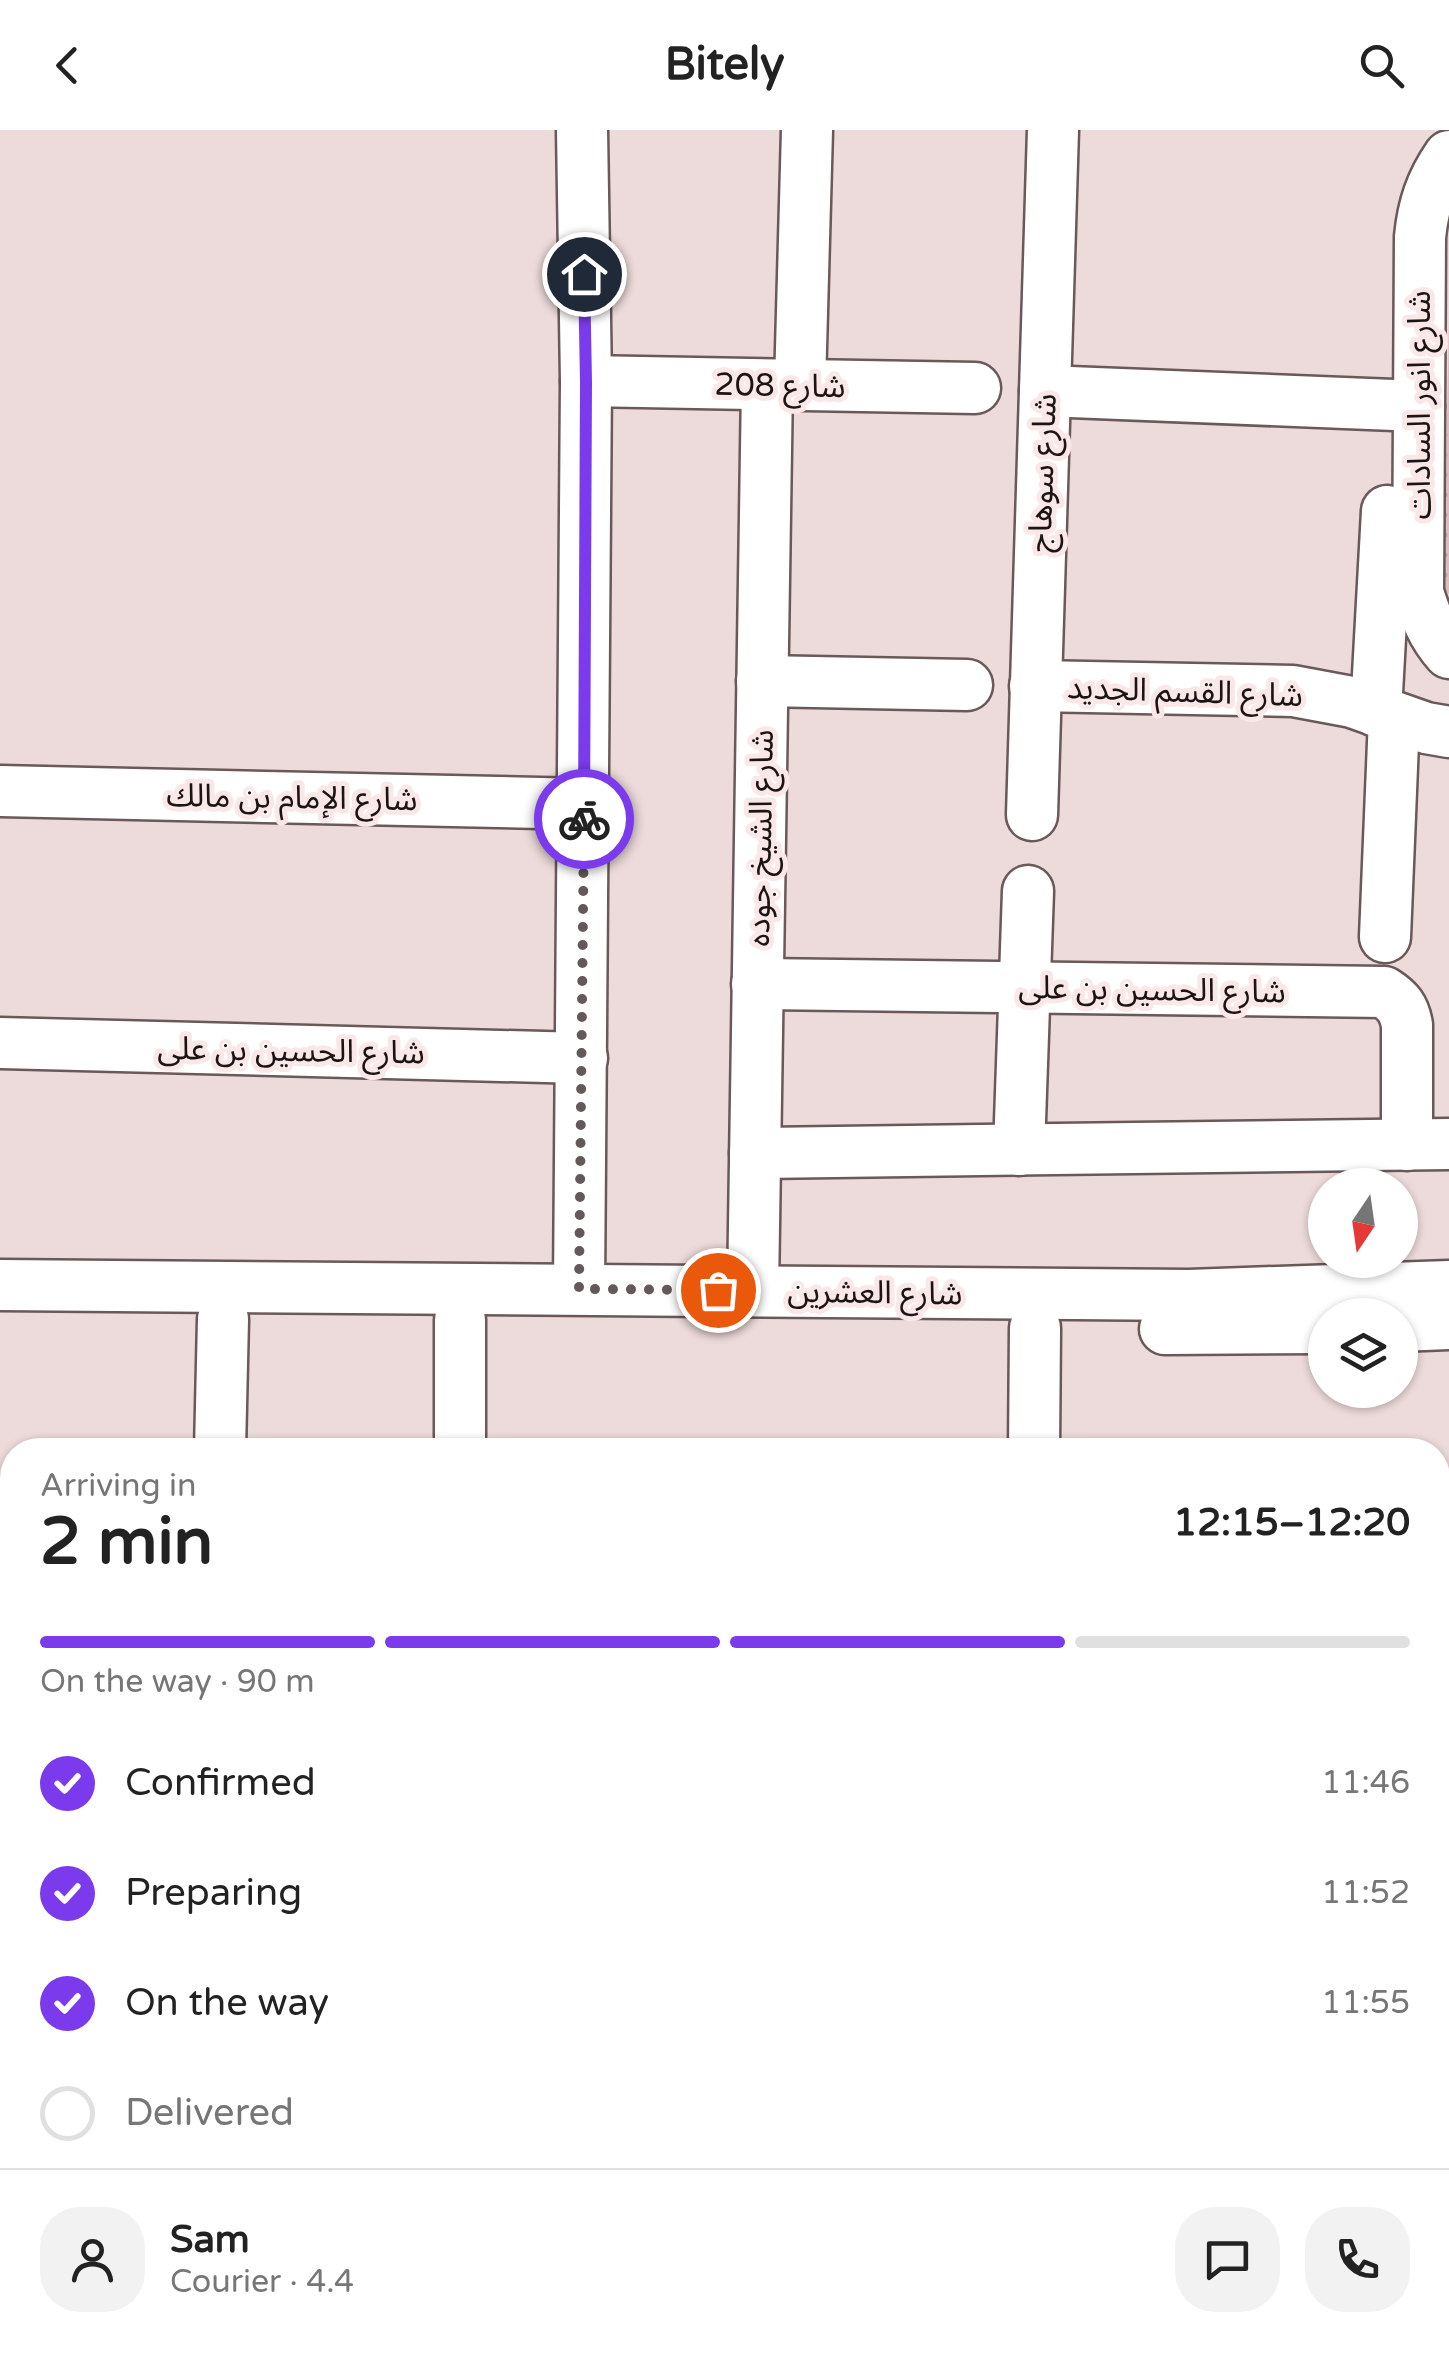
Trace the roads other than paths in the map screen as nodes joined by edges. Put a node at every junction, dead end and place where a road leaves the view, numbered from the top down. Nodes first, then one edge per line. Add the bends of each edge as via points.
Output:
1 (582, 130) edge
2 (807, 130) edge
3 (1053, 130) edge
4 (1449, 156) edge
5 (586, 382) junction
6 (783, 385) junction
7 (975, 388) dead end
8 (1044, 392) junction
9 (1360, 404) junction
10 (1419, 406) junction
11 (1449, 653) edge
12 (762, 681) junction
13 (968, 684) dead end
14 (1035, 686) junction
15 (1385, 714) junction
16 (1449, 732) edge
17 (0, 791) edge
18 (584, 804) junction
19 (1032, 816) dead end
20 (1028, 891) dead end
21 (1385, 937) dead end
22 (758, 984) junction
23 (1024, 988) junction
24 (0, 1042) edge
25 (582, 1058) junction
26 (1428, 1144) edge
27 (1019, 1150) junction
28 (755, 1153) junction
29 (0, 1285) edge
30 (1449, 1286) edge
31 (579, 1289) junction
32 (753, 1291) junction
33 (0, 1316) edge
34 (224, 1319) junction
35 (460, 1320) junction
36 (1449, 1324) edge
37 (1418, 1325) edge
38 (1035, 1328) junction
39 (1308, 1328) edge
40 (220, 1438) edge
41 (460, 1438) edge
42 (1034, 1438) edge

1 - 5 street
2 - 6 street, شارع الشيخ جوده
3 - 8 street, شارع سوهاج
4 - 10 street, شارع انور السادات via 1423,209
5 - 6 street, شارع 208
5 - 18 street
6 - 7 street, شارع 208
6 - 12 street, شارع الشيخ جوده
8 - 9 street
8 - 14 street, شارع سوهاج
9 - 10 street
9 - 15 street via 1382,421 1390,442
10 - 11 street, شارع انور السادات via 1418,592
12 - 13 street
12 - 22 street, شارع الشيخ جوده
14 - 15 street, شارع القسم الجديد via 1293,691
14 - 19 street, شارع سوهاج
15 - 16 street, شارع القسم الجديد
15 - 21 street
17 - 18 street, شارع الإمام بن مالك
18 - 25 street
20 - 23 street
22 - 23 street, شارع الحسين بن على
22 - 28 street, شارع الشيخ جوده
23 - 26 street, شارع الحسين بن على via 1384,992 1404,1011
23 - 27 street
24 - 25 street, شارع الحسين بن على
25 - 31 street
26 - 27 street
27 - 28 street
28 - 32 street, شارع الشيخ جوده
29 - 31 street, شارع العشرين
30 - 32 street, شارع العشرين via 1188,1295
31 - 32 street, شارع العشرين
33 - 34 street, شارع العشرين
34 - 35 street, شارع العشرين
34 - 40 street
35 - 38 street, شارع العشرين
35 - 41 street
36 - 37 street
38 - 39 street, شارع العشرين
38 - 42 street

